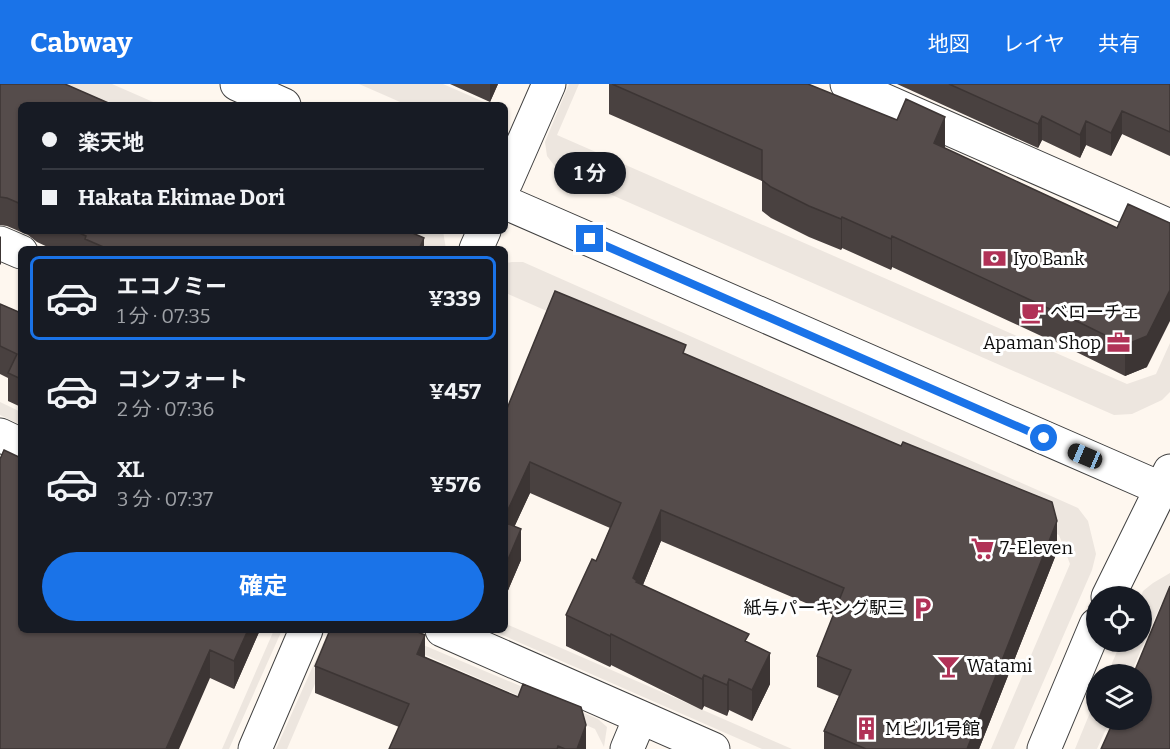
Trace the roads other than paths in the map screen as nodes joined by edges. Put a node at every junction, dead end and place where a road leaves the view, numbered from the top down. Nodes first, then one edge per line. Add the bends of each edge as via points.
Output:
1 (237, 84) edge
2 (549, 84) edge
3 (848, 84) edge
4 (277, 102) edge
5 (508, 177) edge
6 (508, 204) edge
7 (1170, 226) edge
8 (0, 243) edge
9 (18, 251) edge
10 (1168, 487) edge
11 (1114, 586) edge
12 (305, 633) edge
13 (449, 633) edge
14 (1086, 649) edge
15 (640, 718) junction
16 (255, 749) edge
17 (627, 749) edge
18 (713, 749) edge
19 (1044, 749) edge

1 - 4 street
2 - 5 street
3 - 7 street
6 - 10 street
8 - 9 street
10 - 11 street
12 - 16 street
13 - 15 street
14 - 19 street
15 - 17 street
15 - 18 street

